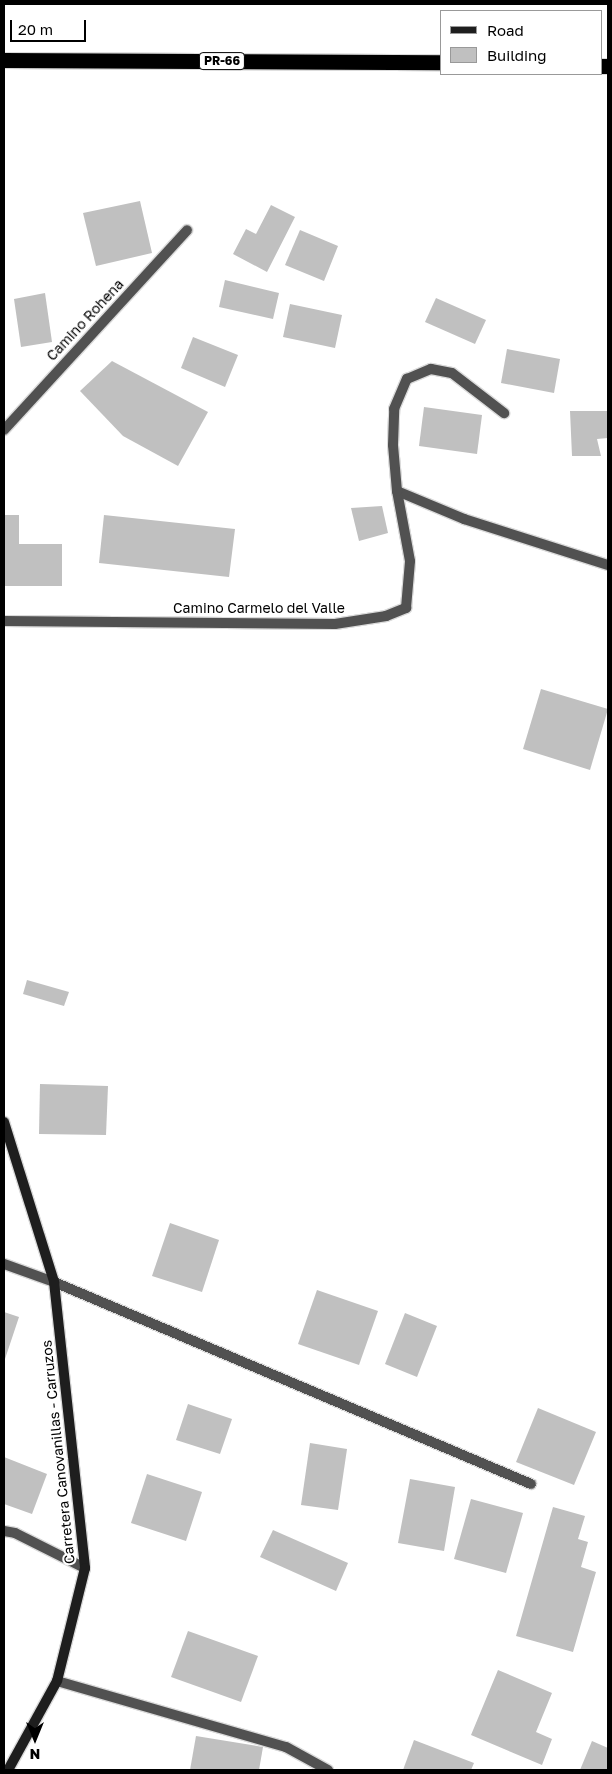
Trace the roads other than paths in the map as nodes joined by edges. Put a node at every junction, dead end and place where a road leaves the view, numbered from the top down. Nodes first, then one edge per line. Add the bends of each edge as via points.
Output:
1 (4, 60) edge
2 (440, 62) edge
3 (187, 230) dead end
4 (504, 413) dead end
5 (4, 430) edge
6 (397, 491) junction
7 (608, 565) edge
8 (4, 621) edge
9 (4, 1122) edge
10 (4, 1264) edge
11 (54, 1282) junction
12 (531, 1484) dead end
13 (4, 1531) edge
14 (85, 1568) junction
15 (58, 1681) junction
16 (8, 1770) edge
17 (328, 1770) edge

1 - 2 highway, PR-66
3 - 5 street, Camino Rohena
4 - 6 street, Camino Carmelo del Valle via 452,373 432,369 407,379 394,409
6 - 7 street via 464,519
6 - 8 street, Camino Carmelo del Valle via 410,560 406,608 386,616 335,624
9 - 11 street, Carretera Canovanillas - Carruzos
10 - 11 street
11 - 12 street
11 - 14 street, Carretera Canovanillas - Carruzos
13 - 14 street via 15,1533
14 - 15 street, Carretera Canovanillas - Carruzos
15 - 16 street, Carretera Canovanillas - Carruzos
15 - 17 street via 286,1747

